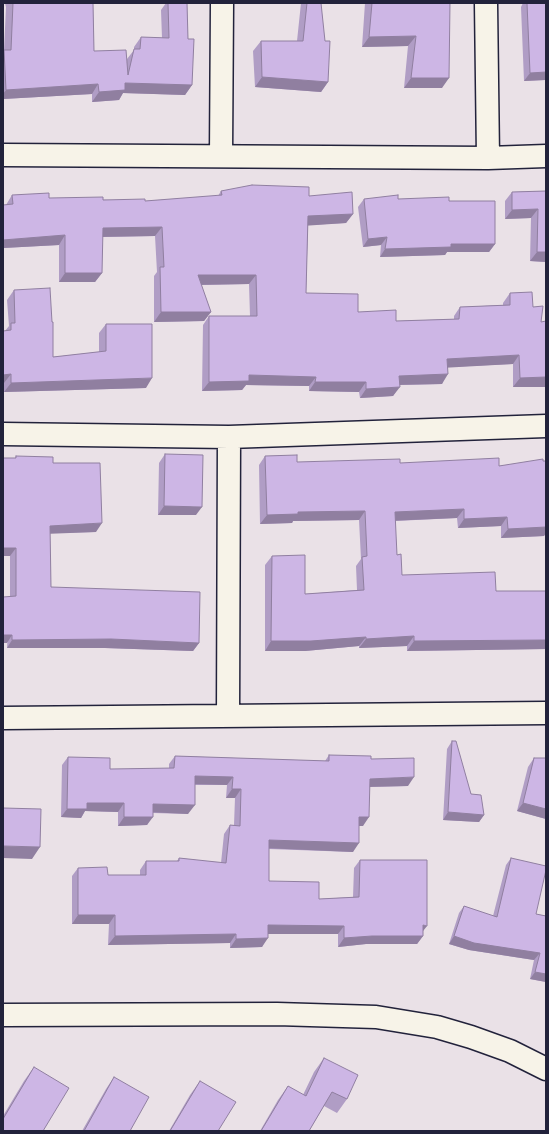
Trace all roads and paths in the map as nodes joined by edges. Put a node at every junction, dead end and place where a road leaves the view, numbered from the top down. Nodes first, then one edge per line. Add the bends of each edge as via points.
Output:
1 (222, 3) edge
2 (486, 3) edge
3 (3, 155) edge
4 (221, 155) junction
5 (546, 156) edge
6 (488, 158) junction
7 (546, 426) edge
8 (3, 434) edge
9 (229, 437) junction
10 (546, 713) edge
11 (228, 716) junction
12 (3, 718) edge
13 (3, 1014) edge
14 (546, 1069) edge

1 - 4 street
2 - 6 street
3 - 4 street
4 - 6 street
5 - 6 street
7 - 9 street
8 - 9 street
9 - 11 street
10 - 11 street
11 - 12 street
13 - 14 street via 277,1014 376,1017 437,1026 510,1051

